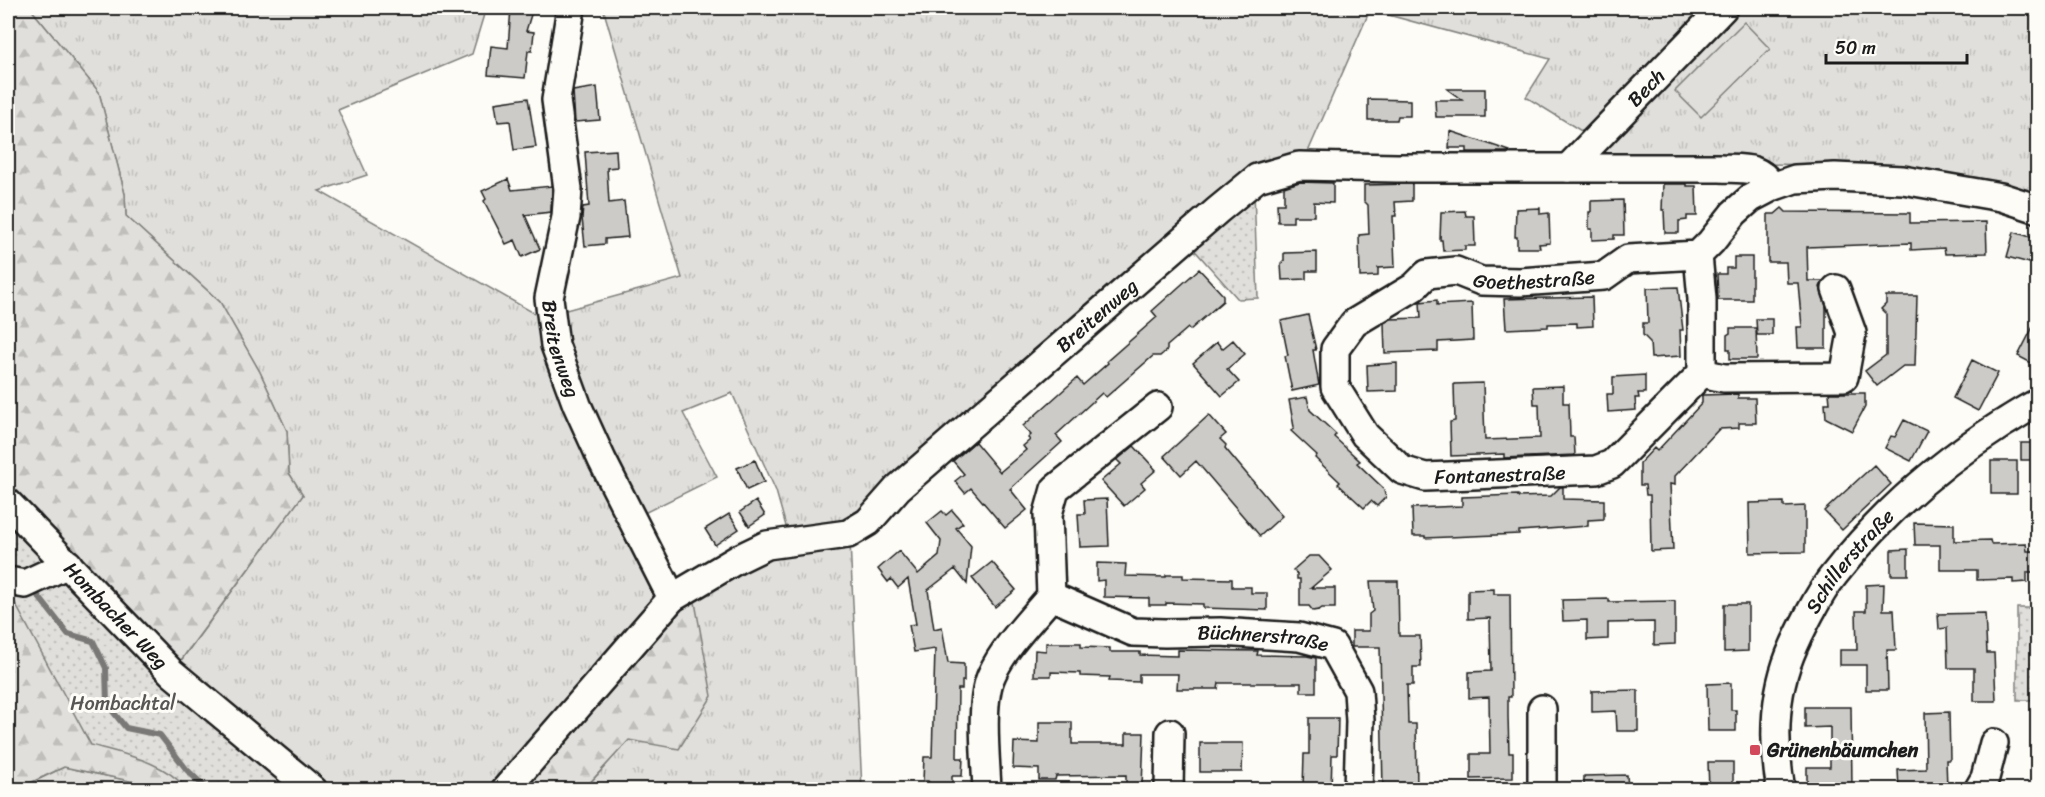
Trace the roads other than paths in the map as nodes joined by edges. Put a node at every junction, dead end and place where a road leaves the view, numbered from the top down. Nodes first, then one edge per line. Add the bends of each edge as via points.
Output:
1 (571, 8) edge
2 (1724, 8) edge
3 (1568, 168) junction
4 (1772, 186) junction
5 (2037, 209) edge
6 (1698, 255) junction
7 (1836, 289) dead end
8 (1354, 323) joint
9 (1702, 373) junction
10 (2037, 403) edge
11 (1158, 407) dead end
12 (8, 503) edge
13 (68, 564) junction
14 (8, 581) edge
15 (1051, 596) junction
16 (672, 598) junction
17 (1542, 709) dead end
18 (1170, 733) dead end
19 (1994, 743) dead end
20 (313, 789) edge
21 (505, 789) edge
22 (987, 789) edge
23 (1169, 789) edge
24 (1358, 789) edge
25 (1542, 789) edge
26 (1780, 789) edge
27 (1978, 789) edge

1 - 16 street, Breitenweg via 556,100 568,189 549,298 555,345 602,460
2 - 3 street, Bech
3 - 4 street via 1755,170
3 - 16 street, Breitenweg via 1299,166 1257,178 898,488 868,522 848,534 767,545
4 - 5 street via 1822,177 1904,180 2001,196
4 - 6 street via 1734,213
6 - 8 street, Goethestraße via 1628,260 1604,276 1520,282 1481,281 1456,271 1427,274 1414,287
6 - 9 street
7 - 9 street via 1852,333 1845,377 1724,378
8 - 9 street, Fontanestraße via 1335,349 1335,387 1365,435 1402,470 1425,477 1596,470 1612,464
10 - 26 street, Schillerstraße via 1966,447 1917,488 1828,583 1790,655 1777,702 1775,751
11 - 15 street via 1055,489 1048,514
12 - 13 street, Hombacher Weg
13 - 14 street via 25,584
13 - 20 street, Hombacher Weg via 172,673
15 - 22 street via 991,675 986,698
15 - 24 street, Büchnerstraße via 1133,632 1299,637 1333,646 1358,691
16 - 21 street, Breitenweg
17 - 25 street
18 - 23 street
19 - 27 street

